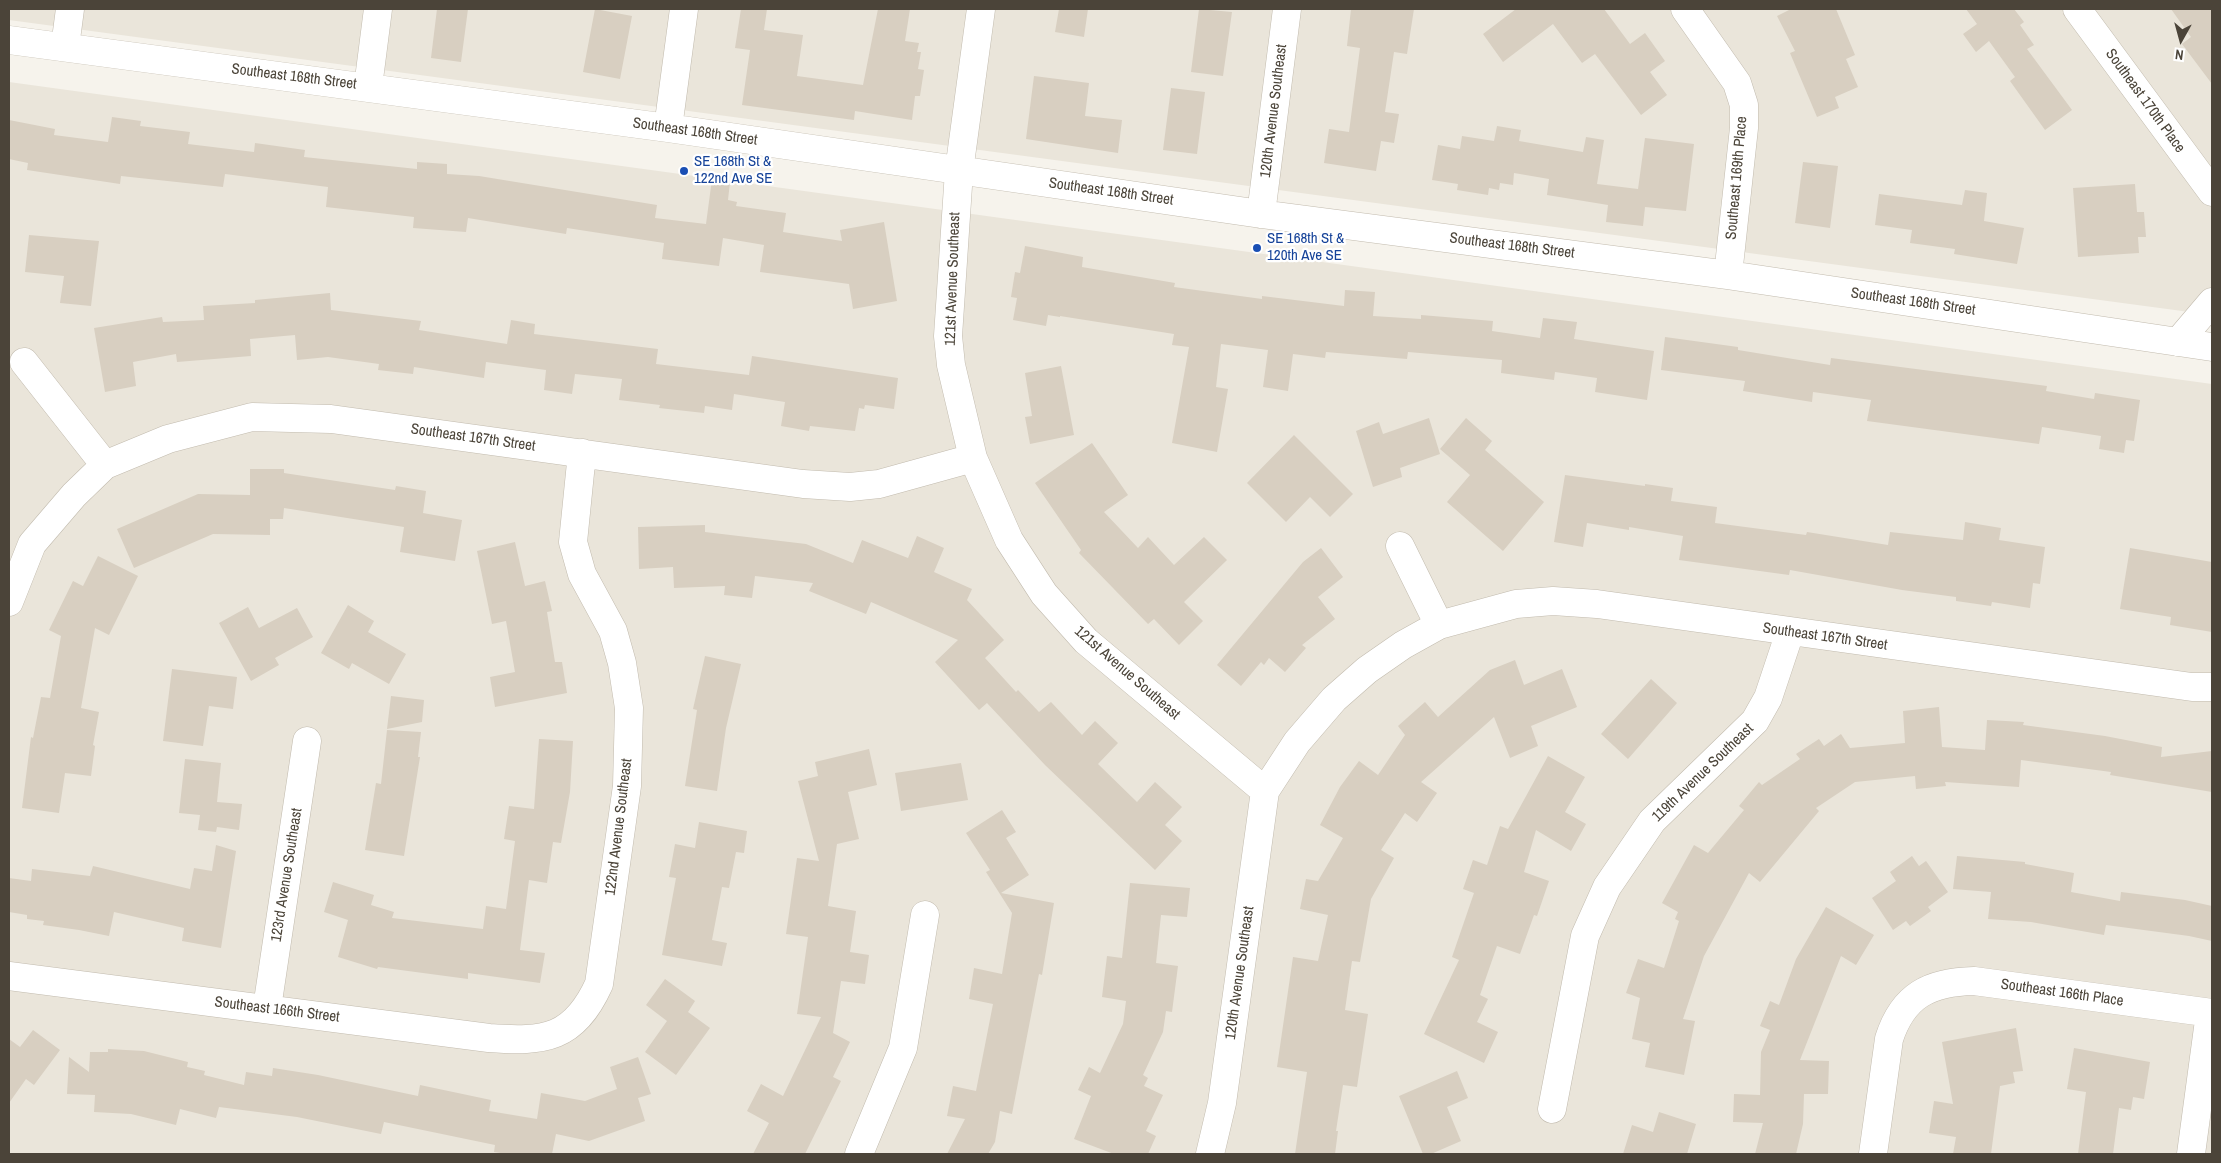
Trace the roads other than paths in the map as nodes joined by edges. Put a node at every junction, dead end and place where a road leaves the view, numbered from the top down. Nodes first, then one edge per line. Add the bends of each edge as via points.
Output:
1 (70, 9) edge
2 (378, 9) edge
3 (684, 9) edge
4 (981, 9) edge
5 (1287, 9) edge
6 (1685, 9) edge
7 (2077, 9) edge
8 (9, 40) edge
9 (65, 47) junction
10 (368, 87) junction
11 (668, 128) junction
12 (959, 170) junction
13 (2212, 192) edge
14 (1261, 214) junction
15 (1728, 275) junction
16 (2212, 302) edge
17 (2178, 342) junction
18 (2212, 347) edge
19 (24, 362) dead end
20 (582, 452) junction
21 (974, 458) junction
22 (105, 465) junction
23 (1400, 546) dead end
24 (9, 602) edge
25 (1439, 625) junction
26 (1790, 632) junction
27 (2212, 687) edge
28 (307, 741) dead end
29 (1265, 791) junction
30 (925, 914) dead end
31 (9, 976) edge
32 (267, 1008) junction
33 (2211, 1013) edge
34 (546, 1038) joint
35 (1552, 1109) dead end
36 (859, 1154) edge
37 (1210, 1154) edge
38 (1873, 1154) edge
39 (2191, 1154) edge

1 - 9 street
2 - 10 street
3 - 11 street
4 - 12 street, 121st Avenue Southeast
5 - 14 street, 120th Avenue Southeast
6 - 15 street, Southeast 169th Place via 1737,83 1744,105
7 - 13 street, Southeast 170th Place
8 - 9 street, Southeast 168th Street
9 - 10 street, Southeast 168th Street
10 - 11 street, Southeast 168th Street
11 - 12 street, Southeast 168th Street
12 - 14 street, Southeast 168th Street
12 - 21 street, 121st Avenue Southeast via 948,336 951,365
14 - 15 street, Southeast 168th Street
15 - 17 street, Southeast 168th Street
16 - 17 street
17 - 18 street, Southeast 168th Street
19 - 22 street
20 - 21 street, Southeast 167th Street via 803,484 850,487 879,484
20 - 22 street, Southeast 167th Street via 330,419 252,417 168,439
20 - 34 street, 122nd Avenue Southeast via 573,542 582,574 613,631 622,662 629,708 627,786 599,984 580,1017
21 - 29 street, 121st Avenue Southeast via 1009,540 1044,594 1086,641
22 - 24 street via 74,494 32,544
23 - 25 street
25 - 26 street, Southeast 167th Street via 1516,604 1553,601 1597,604
25 - 29 street, Southeast 167th Street via 1367,670 1334,699 1297,742
26 - 27 street, Southeast 167th Street via 2192,687
26 - 35 street, 119th Avenue Southeast via 1768,698 1755,722 1652,820 1607,887 1585,936
28 - 32 street, 123rd Avenue Southeast
29 - 37 street, 120th Avenue Southeast via 1222,1103
30 - 36 street via 903,1048
31 - 32 street, Southeast 166th Street
32 - 34 street, Southeast 166th Street via 489,1038
33 - 38 street, Southeast 166th Place via 1974,981 1932,987 1915,996 1898,1016 1889,1039
33 - 39 street

